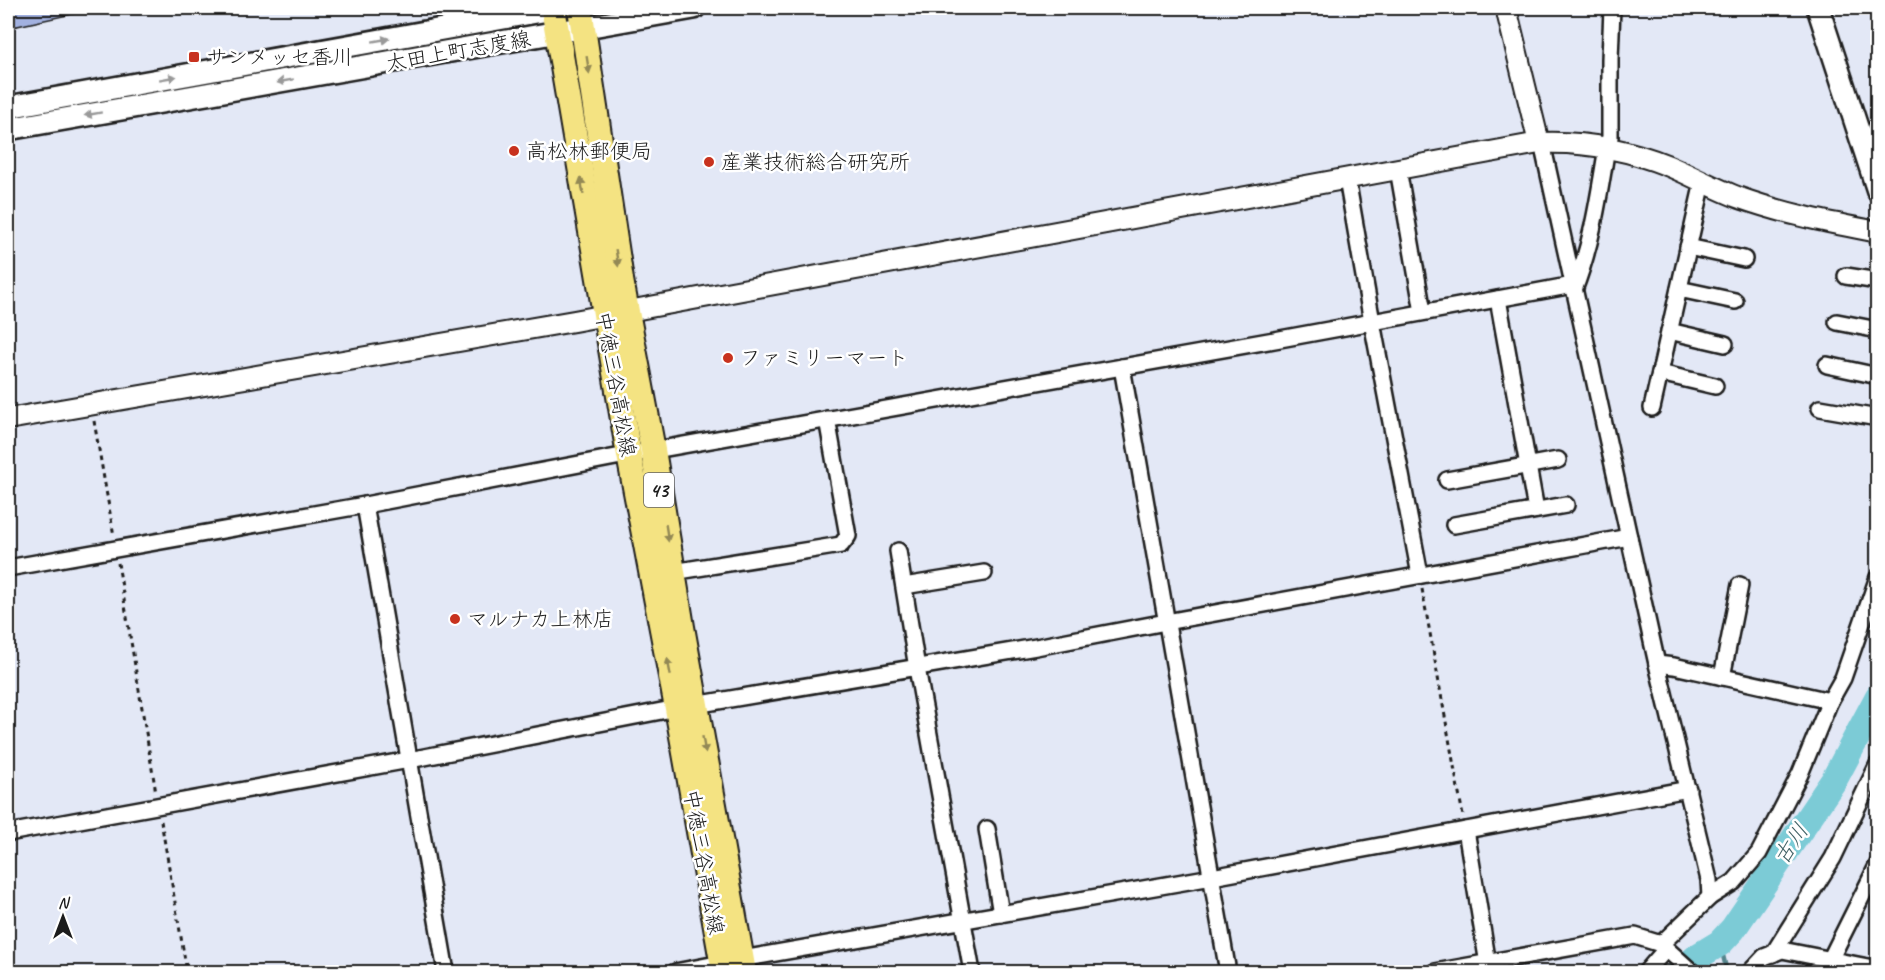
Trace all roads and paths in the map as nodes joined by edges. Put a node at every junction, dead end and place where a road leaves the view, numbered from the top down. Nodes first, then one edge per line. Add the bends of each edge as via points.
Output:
1 (555, 8) edge
2 (694, 8) edge
3 (1506, 8) edge
4 (1612, 8) edge
5 (1818, 8) edge
6 (581, 18) edge
7 (556, 33) junction
8 (8, 107) edge
9 (8, 129) edge
10 (1541, 143) junction
11 (1607, 147) junction
12 (1398, 169) junction
13 (1347, 179) junction
14 (1703, 182) junction
15 (1878, 191) edge
16 (1878, 232) edge
17 (1689, 247) junction
18 (1744, 259) dead end
19 (1846, 276) dead end
20 (1878, 281) edge
21 (1574, 288) junction
22 (1679, 288) junction
23 (1498, 299) junction
24 (1735, 301) dead end
25 (1423, 312) junction
26 (616, 314) junction
27 (1372, 322) junction
28 (1837, 322) dead end
29 (1878, 330) edge
30 (1669, 331) junction
31 (1725, 344) dead end
32 (1827, 366) dead end
33 (1122, 367) junction
34 (1660, 373) junction
35 (1878, 376) edge
36 (1715, 386) dead end
37 (91, 404) junction
38 (1652, 408) dead end
39 (1820, 408) dead end
40 (1877, 416) edge
41 (8, 419) edge
42 (828, 419) junction
43 (653, 450) junction
44 (629, 454) junction
45 (1558, 460) dead end
46 (1528, 465) junction
47 (1447, 480) dead end
48 (364, 505) junction
49 (1566, 505) dead end
50 (1536, 510) junction
51 (1454, 525) dead end
52 (1629, 537) junction
53 (116, 548) junction
54 (898, 550) dead end
55 (8, 568) edge
56 (673, 573) junction
57 (984, 573) dead end
58 (1420, 575) junction
59 (1878, 577) edge
60 (1740, 585) dead end
61 (904, 586) junction
62 (1166, 622) junction
63 (1657, 664) junction
64 (917, 668) junction
65 (1722, 677) junction
66 (1830, 700) junction
67 (687, 706) junction
68 (409, 760) junction
69 (1878, 764) edge
70 (1688, 789) junction
71 (158, 807) junction
72 (987, 829) dead end
73 (1466, 830) junction
74 (8, 833) edge
75 (1878, 864) edge
76 (1212, 877) junction
77 (1872, 887) edge
78 (1710, 897) junction
79 (1001, 914) junction
80 (963, 921) junction
81 (1663, 946) junction
82 (1773, 954) junction
83 (1830, 960) junction
84 (1488, 963) junction
85 (733, 967) edge
86 (1878, 969) edge
87 (187, 972) edge
88 (446, 972) edge
89 (675, 972) edge
90 (972, 972) edge
91 (1228, 972) edge
92 (1436, 972) edge
93 (1646, 972) edge
94 (1692, 972) edge
95 (1750, 972) edge

1 - 7 main road, 中徳三谷高松線 / 43
8 -> 1 main road, 太田上町志度線
2 - 6 main road, 太田上町志度線
3 - 10 street
4 - 11 street
5 - 15 main road
6 - 7 main road, 太田上町志度線
6 -> 26 main road, 中徳三谷高松線 / 43
7 -> 9 main road, 太田上町志度線
26 -> 7 main road, 中徳三谷高松線 / 43
10 - 11 street
10 - 12 street
10 - 21 street
11 - 14 street via 1668,166
11 - 21 street via 1594,227
12 - 13 street
12 - 25 street
13 - 26 street
13 - 27 street
14 - 16 street via 1739,198 1813,220
14 - 17 street
17 - 18 street
17 - 22 street
19 - 20 street
21 - 23 street
21 - 52 street
22 - 24 street
22 - 30 street
23 - 25 street
23 - 46 street
25 - 27 street
26 - 37 street
26 - 43 main road, 中徳三谷高松線 / 43
26 - 44 main road, 中徳三谷高松線 / 43
27 - 33 street
27 - 58 street
28 - 29 street
30 - 31 street
30 - 34 street
32 - 35 street
33 - 42 street
33 - 62 street
34 - 36 street
34 - 38 street
37 - 41 street
37 - 53 path
39 - 40 street
42 - 43 street
42 - 56 street via 848,536 841,545
43 - 44 street
43 -> 56 main road, 中徳三谷高松線 / 43
44 - 48 street
67 -> 44 main road, 中徳三谷高松線 / 43
45 - 46 street
46 - 47 street
46 - 50 street
48 - 53 street
48 - 68 street
49 - 50 street
50 - 51 street
52 - 58 street
52 - 63 street
53 - 55 street
53 - 71 path
54 - 61 street
56 - 67 main road, 中徳三谷高松線 / 43
57 - 61 street
58 - 62 street
58 - 73 path
59 - 66 street via 1843,678
60 - 65 street
61 - 64 street
62 - 64 street
62 - 76 street
63 - 65 street
63 - 70 street
64 - 67 street
64 - 80 street
65 - 66 street
66 - 78 street via 1800,774 1758,853 1734,882
67 - 68 street
67 - 85 main road, 中徳三谷高松線 / 43
68 - 71 street
68 - 88 street
69 - 82 street via 1833,858
70 - 73 street
70 - 78 street
71 - 74 street
71 - 87 path
72 - 79 street
73 - 76 street
73 - 84 street
75 - 77 street
76 - 79 street
76 - 91 street
77 - 83 street
78 - 81 street
79 - 80 street
80 - 85 street
80 - 90 street
81 - 84 street via 1635,936
81 - 93 street
81 - 94 street
82 - 83 street via 1782,950
82 - 95 street via 1764,957
83 - 86 street
84 - 92 street
85 - 89 street

